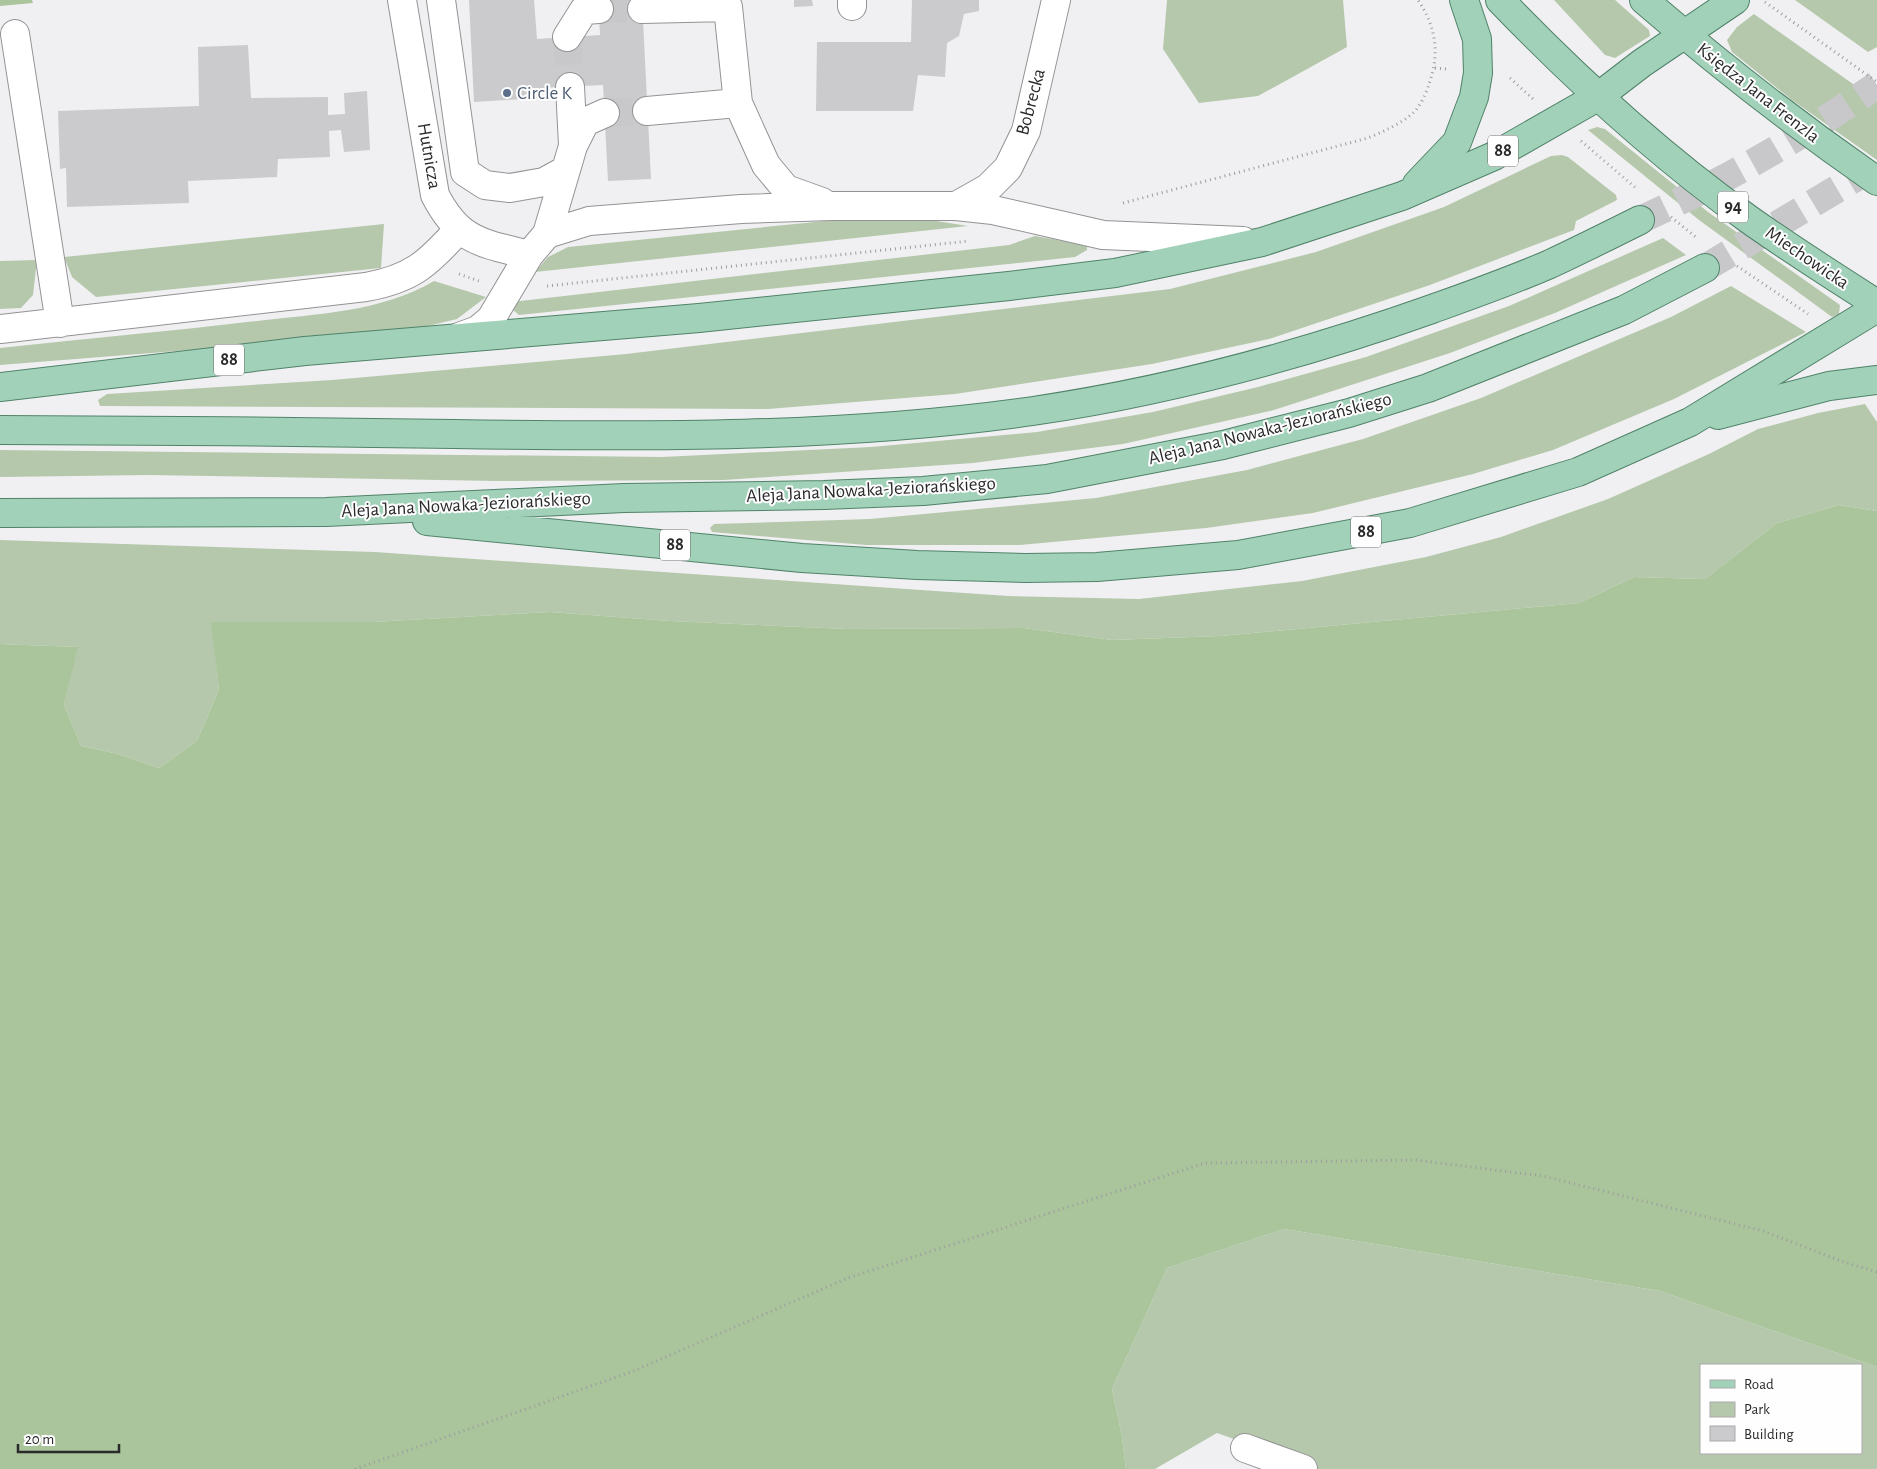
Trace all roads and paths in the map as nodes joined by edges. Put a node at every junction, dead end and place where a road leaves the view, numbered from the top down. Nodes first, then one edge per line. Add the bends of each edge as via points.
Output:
1 (402, 0) edge
2 (442, 0) edge
3 (1056, 0) edge
4 (1464, 0) edge
5 (1500, 0) edge
6 (1644, 0) edge
7 (1735, 0) edge
8 (1762, 0) edge
9 (728, 4) edge
10 (589, 7) edge
11 (642, 9) tunnel mouth
12 (15, 34) dead end
13 (1684, 35) junction
14 (567, 37) tunnel mouth
15 (1877, 82) edge
16 (570, 87) tunnel mouth
17 (1598, 96) junction
18 (738, 103) junction
19 (647, 110) tunnel mouth
20 (605, 112) tunnel mouth
21 (569, 158) junction
22 (1877, 181) edge
23 (1402, 196) junction
24 (832, 206) junction
25 (956, 206) junction
26 (1640, 220) tunnel mouth
27 (458, 230) junction
28 (547, 234) junction
29 (1262, 242) junction
30 (529, 255) junction
31 (1705, 268) tunnel mouth
32 (1877, 306) edge
33 (60, 322) junction
34 (0, 329) edge
35 (459, 337) junction
36 (1877, 380) edge
37 (0, 387) edge
38 (1690, 422) junction
39 (0, 430) edge
40 (326, 512) junction
41 (0, 513) edge
42 (1877, 1272) edge
43 (1245, 1448) dead end
44 (355, 1469) edge
45 (1304, 1469) edge

1 - 27 street, Hutnicza via 435,195
2 - 21 street via 465,172 485,185 510,188 544,182
3 - 25 street, Bobrecka via 1026,130 1008,168 988,188
4 - 23 main road via 1477,39 1478,73 1474,97 1457,142 1421,181
5 - 17 main road, 94
6 - 13 main road, Księdza Jana Frenzla
7 - 13 main road
8 - 15 path
9 - 11 street
9 - 18 street
10 - 14 street
12 - 33 street
13 - 17 main road, 88
13 - 22 main road, Księdza Jana Frenzla via 1825,145
16 - 21 street
17 - 23 main road, 88 via 1494,156
17 - 32 main road, Miechowicka / 94 via 1746,218
18 - 19 street
18 - 24 street via 766,165 786,189
20 - 21 street via 585,122
21 - 28 street
23 - 29 main road, 88
24 - 25 street
24 - 28 street via 589,220
25 - 29 street via 993,210 1103,235
26 - 39 main road via 1549,265 1305,351 1144,392 1028,411 902,426 733,434 574,436
27 - 30 street, Hutnicza via 481,243
27 - 33 street via 425,264 391,283
28 - 30 street
29 - 35 main road, 88 via 1114,273 1048,281 698,318
30 - 35 street via 491,319 478,330
31 - 40 main road, Aleja Jana Nowaka-Jeziorańskiego via 1624,310 1428,388 1349,413 1223,445 1047,479 923,491 624,498
32 - 38 main road, 88
33 - 34 street
35 - 37 main road, 88
36 - 38 main road via 1829,386
38 - 40 main road, 88 via 1578,472 1410,523 1238,555 1097,566 1025,568 802,558
40 - 41 main road, Aleja Jana Nowaka-Jeziorańskiego / 88
42 - 44 path via 1763,1231 1543,1176 1414,1160 1205,1163 848,1278 631,1372
43 - 45 street

